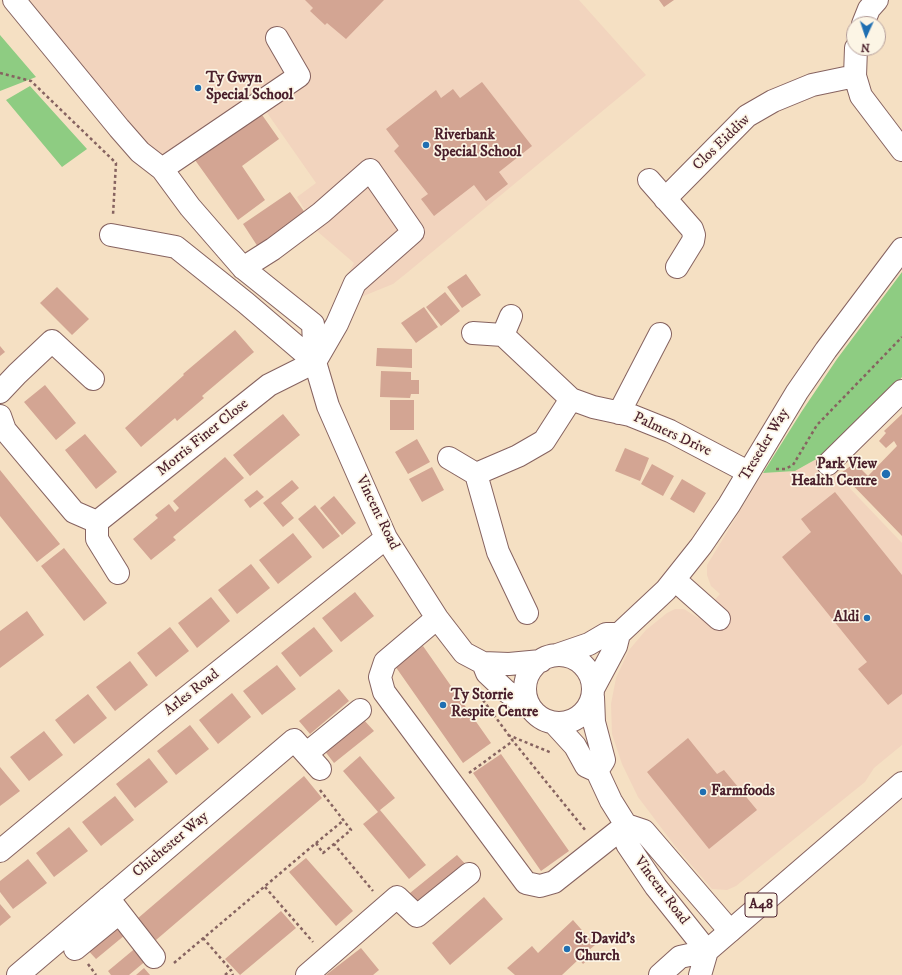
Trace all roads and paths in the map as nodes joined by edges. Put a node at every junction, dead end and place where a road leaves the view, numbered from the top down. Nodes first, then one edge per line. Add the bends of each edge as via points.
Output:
1 (14, 0) edge
2 (877, 0) edge
3 (866, 16) edge
4 (277, 38) dead end
5 (856, 56) edge
6 (0, 72) edge
7 (855, 76) junction
8 (902, 150) edge
9 (162, 169) junction
10 (648, 180) dead end
11 (666, 199) junction
12 (111, 235) joint
13 (902, 249) edge
14 (677, 267) dead end
15 (243, 268) junction
16 (473, 333) dead end
17 (660, 334) dead end
18 (902, 337) edge
19 (314, 362) junction
20 (94, 379) dead end
21 (902, 391) edge
22 (0, 392) edge
23 (571, 399) junction
24 (620, 413) junction
25 (0, 416) edge
26 (449, 458) dead end
27 (828, 464) dead end
28 (751, 468) junction
29 (476, 474) junction
30 (97, 522) junction
31 (386, 538) junction
32 (118, 573) dead end
33 (675, 580) junction
34 (527, 614) dead end
35 (437, 618) junction
36 (719, 619) dead end
37 (619, 634) junction
38 (549, 658) junction
39 (482, 663) junction
40 (593, 693) junction
41 (481, 698) dead end
42 (530, 708) junction
43 (360, 710) dead end
44 (554, 723) junction
45 (508, 735) junction
46 (513, 741) junction
47 (575, 746) junction
48 (313, 761) junction
49 (597, 771) junction
50 (902, 783) edge
51 (452, 785) junction
52 (344, 820) junction
53 (626, 825) junction
54 (316, 843) junction
55 (334, 844) junction
56 (598, 846) junction
57 (0, 851) edge
58 (469, 874) dead end
59 (265, 887) junction
60 (113, 905) junction
61 (386, 906) junction
62 (730, 931) junction
63 (203, 938) junction
64 (708, 951) junction
65 (80, 955) edge
66 (154, 957) joint
67 (327, 958) junction
68 (231, 970) junction
69 (18, 975) edge
70 (225, 975) edge
71 (233, 975) edge
72 (306, 975) edge
73 (660, 975) edge
74 (700, 975) edge

1 - 9 main road, Vincent Road via 140,152
2 - 3 main road
4 - 9 main road via 299,76
5 - 7 main road
6 - 12 path via 32,81 116,162
7 - 8 main road via 861,96
7 - 11 main road, Clos Eiddiw via 812,84 747,116
9 - 15 main road, Vincent Road via 190,207
10 - 11 main road
11 - 14 main road via 692,229 694,235 690,248
12 - 19 main road via 176,248 246,303
13 - 28 main road, Treseder Way via 826,350
15 - 19 main road, Vincent Road via 313,324
15 - 19 main road via 321,213 370,170 413,232 355,282 337,324
16 - 23 main road, Palmers Drive via 507,325
17 - 24 main road
18 - 28 path via 817,425 793,465 785,469
19 - 30 main road, Morris Finer Close via 270,385
19 - 31 main road, Vincent Road via 328,406
20 - 22 main road via 52,341
21 - 27 main road
23 - 24 main road, Palmers Drive
23 - 29 main road via 544,441 518,456
24 - 28 main road, Palmers Drive via 670,431
25 - 30 main road via 5,430 74,512
26 - 29 main road
28 - 33 main road, Treseder Way via 718,522
29 - 34 main road via 498,552
30 - 32 main road via 97,539
31 - 35 main road, Vincent Road
31 - 57 main road, Arles Road via 156,721
33 - 36 main road
33 - 37 main road, Treseder Way
35 - 39 main road, Vincent Road via 464,653
35 - 51 main road via 385,662 380,677 384,692
37 - 38 main road via 606,634 589,644
37 - 40 main road, Treseder Way via 616,646
38 - 39 main road, Vincent Road via 509,664
38 - 40 main road, Vincent Road via 568,656 578,661 586,668 591,678
38 - 42 main road via 533,668 526,682 526,698
39 - 42 main road, Vincent Road via 487,672 506,691
40 - 44 main road via 586,710 576,719 567,723
40 - 49 main road, Vincent Road via 594,722 604,760
41 - 45 path
42 - 44 main road, Vincent Road via 542,719
43 - 48 main road
44 - 47 main road, Vincent Road
45 - 46 path
45 - 47 path via 559,756
46 - 51 path
46 - 56 path
47 - 49 main road, Vincent Road via 586,766
48 - 52 path via 316,786
48 - 60 main road, Chichester Way via 294,740
49 - 53 main road, Vincent Road
50 - 62 main road, A48
51 - 56 main road via 526,883 540,886 554,882
52 - 54 path
52 - 55 path via 351,830
53 - 56 main road
53 - 62 main road, Vincent Road via 644,831
53 - 64 main road, Vincent Road via 627,844 656,887
54 - 55 path via 323,853
54 - 59 path
55 - 61 path
58 - 61 main road via 417,916 397,896
59 - 63 path
59 - 67 path
60 - 65 main road, Chichester Way
60 - 66 main road
61 - 67 main road
62 - 64 main road, A48
63 - 66 path via 164,970
63 - 68 path
64 - 73 main road via 680,957
64 - 74 main road, A48
65 - 69 main road, Chichester Way
67 - 72 main road
68 - 70 path
68 - 71 path

